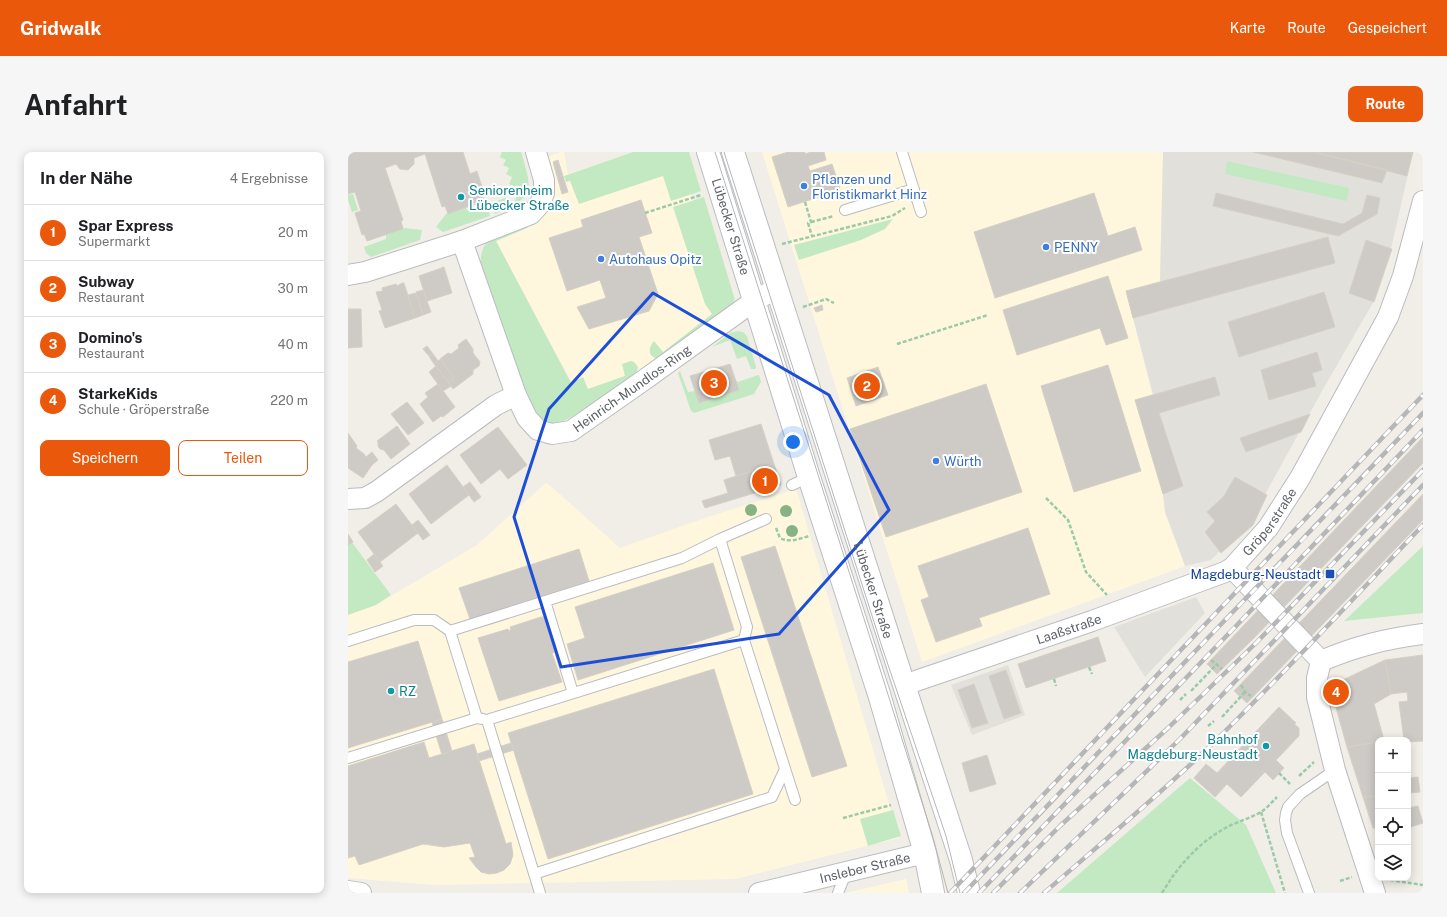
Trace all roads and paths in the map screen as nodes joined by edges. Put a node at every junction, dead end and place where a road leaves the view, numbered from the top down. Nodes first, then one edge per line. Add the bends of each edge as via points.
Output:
1 (536, 152) edge
2 (708, 152) edge
3 (733, 152) edge
4 (902, 152) edge
5 (914, 189) junction
6 (706, 193) dead end
7 (918, 200) junction
8 (1423, 201) edge
9 (805, 202) dead end
10 (845, 210) dead end
11 (921, 212) dead end
12 (645, 213) dead end
13 (812, 236) junction
14 (462, 241) junction
15 (775, 246) dead end
16 (348, 275) edge
17 (776, 288) junction
18 (754, 300) junction
19 (834, 303) dead end
20 (801, 307) dead end
21 (988, 315) dead end
22 (897, 344) dead end
23 (516, 394) junction
24 (1046, 498) dead end
25 (348, 499) edge
26 (766, 518) joint
27 (814, 534) dead end
28 (720, 539) junction
29 (1232, 568) junction
30 (1110, 599) dead end
31 (545, 601) junction
32 (450, 631) junction
33 (1423, 634) edge
34 (348, 640) edge
35 (744, 640) junction
36 (1211, 660) dead end
37 (1321, 661) junction
38 (1216, 665) junction
39 (1089, 667) dead end
40 (1222, 669) dead end
41 (1092, 674) dead end
42 (1054, 679) dead end
43 (904, 685) junction
44 (1241, 685) dead end
45 (1056, 686) dead end
46 (1192, 691) dead end
47 (1245, 692) junction
48 (573, 693) junction
49 (1186, 694) dead end
50 (1251, 696) dead end
51 (1180, 700) dead end
52 (1222, 717) dead end
53 (482, 719) junction
54 (1214, 721) dead end
55 (1208, 726) dead end
56 (348, 758) edge
57 (785, 769) junction
58 (1335, 770) junction
59 (1279, 773) dead end
60 (1286, 789) dead end
61 (1280, 793) dead end
62 (795, 800) dead end
63 (884, 807) dead end
64 (1261, 812) junction
65 (843, 818) dead end
66 (925, 853) junction
67 (846, 873) junction
68 (534, 874) junction
69 (1372, 885) edge
70 (1423, 885) edge
71 (348, 891) edge
72 (361, 893) edge
73 (540, 893) edge
74 (759, 893) edge
75 (838, 893) edge
76 (933, 893) edge
77 (969, 893) edge
78 (1162, 893) edge
79 (1285, 893) edge
80 (1309, 893) edge

1 - 14 street via 544,186 542,198 536,209 525,217
2 - 18 main road, Lübecker Straße
3 - 17 main road, Lübecker Straße
4 - 5 lane
5 - 7 lane
5 - 10 lane
6 - 12 path
7 - 11 lane
7 - 13 path via 892,216
8 - 29 street, Gröperstraße via 1401,283 1384,325 1285,502 1268,528
9 - 13 path
13 - 15 path
14 - 16 street
14 - 23 street, Heinrich-Mundlos-Ring
17 - 18 street
17 - 43 main road, Lübecker Straße
18 - 23 street, Heinrich-Mundlos-Ring via 572,431 552,434 538,430 527,418
18 - 66 main road, Lübecker Straße via 800,481 879,694
19 - 20 path via 826,299
21 - 22 path
23 - 25 street via 496,405 376,492 365,498
24 - 30 path via 1068,520 1086,572
26 - 27 path via 772,516 780,538 786,541
26 - 28 lane
28 - 31 lane via 682,558
28 - 35 lane via 747,627
29 - 37 street
29 - 43 street, Laaßstraße via 1092,621
31 - 32 lane
31 - 48 lane
32 - 34 lane via 434,620 414,620
32 - 53 lane
33 - 37 street via 1381,640
35 - 48 lane
35 - 57 lane
36 - 38 path
37 - 58 street via 1316,678 1317,697
38 - 40 path
38 - 46 path
39 - 41 path
42 - 45 path
43 - 77 main road, Lübecker Straße via 961,860
44 - 47 path
47 - 50 path
47 - 52 path
48 - 53 lane
49 - 51 path
53 - 56 lane
53 - 68 lane
54 - 55 path
57 - 62 lane
57 - 68 lane via 772,797
58 - 69 street
58 - 80 lane via 1300,794 1286,813 1287,833
59 - 60 path via 1290,784
61 - 64 path
63 - 65 path
64 - 78 path via 1219,832 1192,853
64 - 79 path
66 - 67 street, Insleber Straße
66 - 76 main road, Lübecker Straße
67 - 74 street, Insleber Straße
67 - 75 lane
68 - 73 lane
69 - 70 path
71 - 72 street

